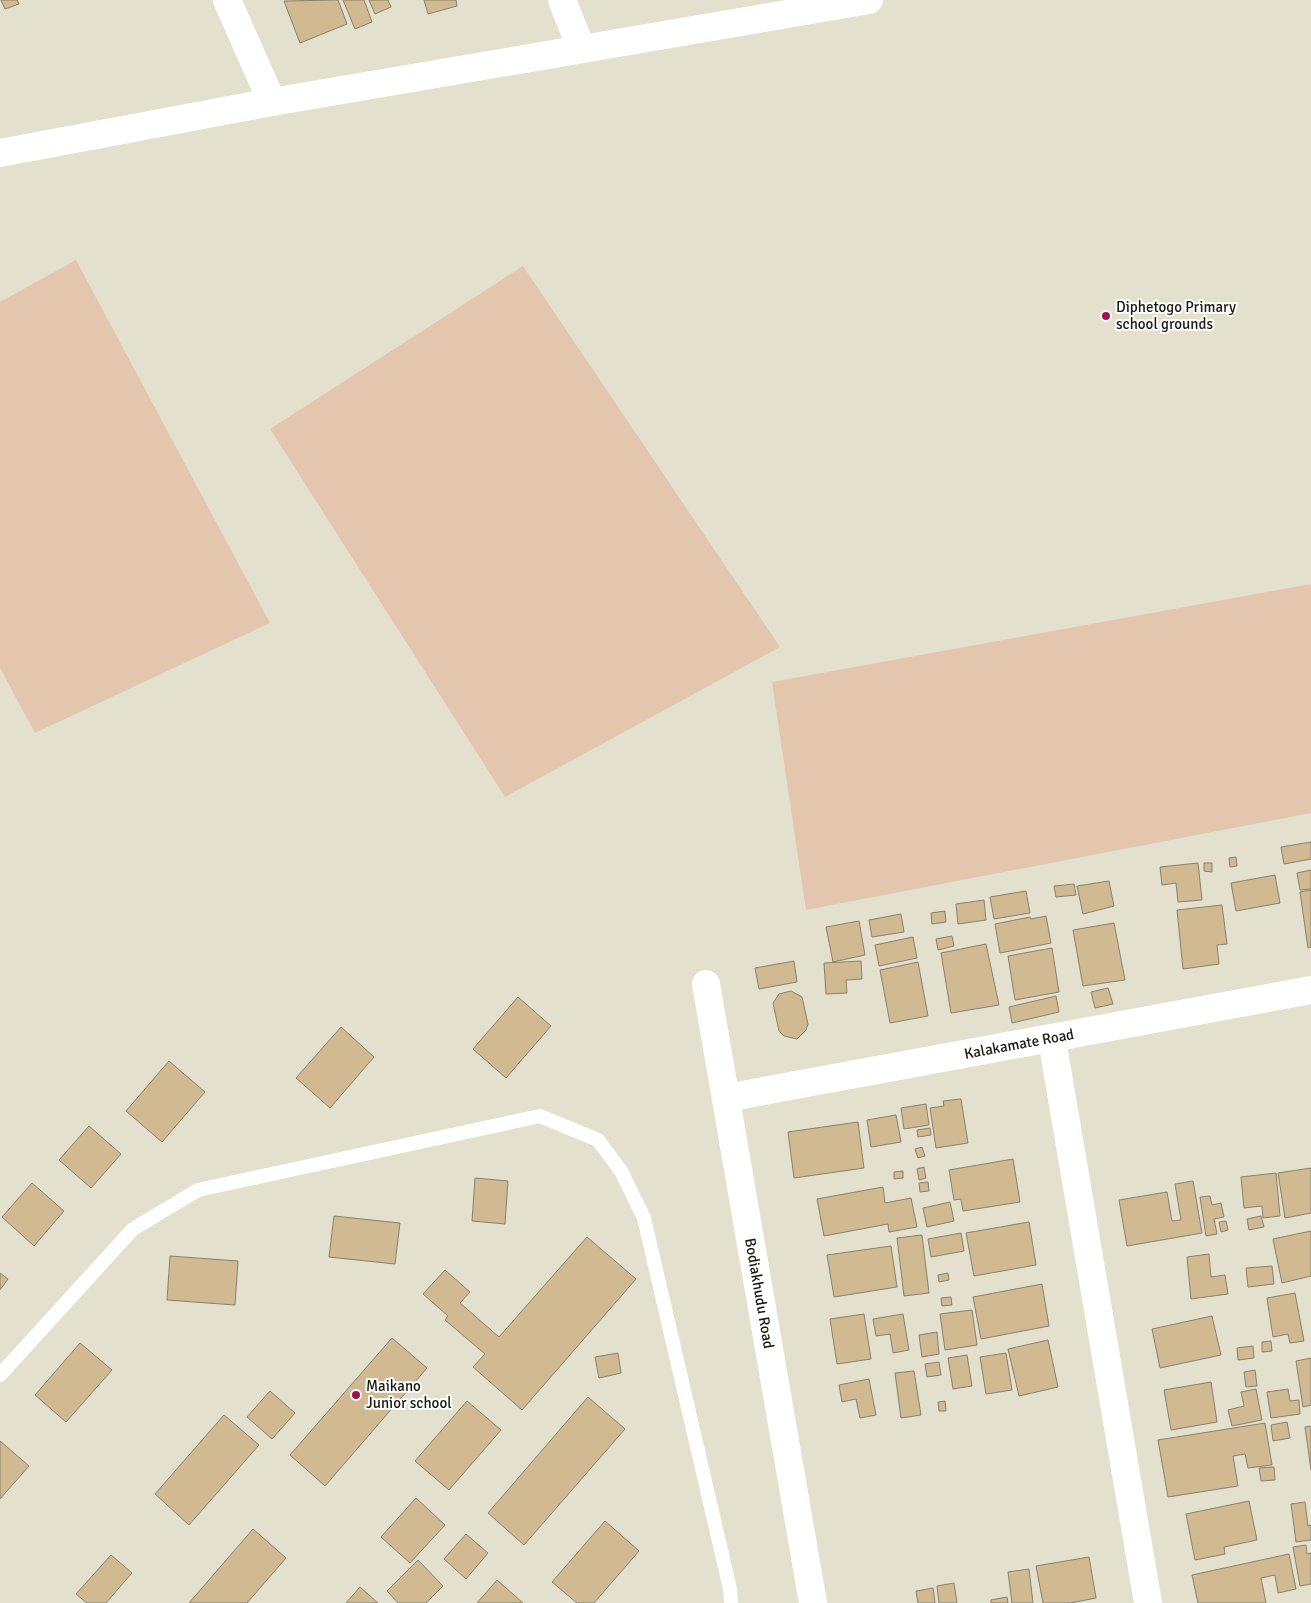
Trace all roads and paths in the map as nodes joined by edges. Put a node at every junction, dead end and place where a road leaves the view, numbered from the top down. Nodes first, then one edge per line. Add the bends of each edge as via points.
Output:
1 (227, 0) edge
2 (562, 0) edge
3 (869, 0) edge
4 (581, 48) junction
5 (272, 102) junction
6 (0, 153) edge
7 (706, 984) dead end
8 (1311, 990) edge
9 (1052, 1040) junction
10 (726, 1098) junction
11 (0, 1375) edge
12 (731, 1603) edge
13 (813, 1603) edge
14 (1148, 1603) edge

1 - 5 street
2 - 4 street
3 - 4 street
4 - 5 street
5 - 6 street
7 - 10 street, Bodiakhudu Road
8 - 9 street, Kalakamate Road
9 - 10 street, Kalakamate Road
9 - 14 street
10 - 13 street, Bodiakhudu Road
11 - 12 lane via 134,1229 198,1190 540,1116 598,1140 621,1171 644,1218

